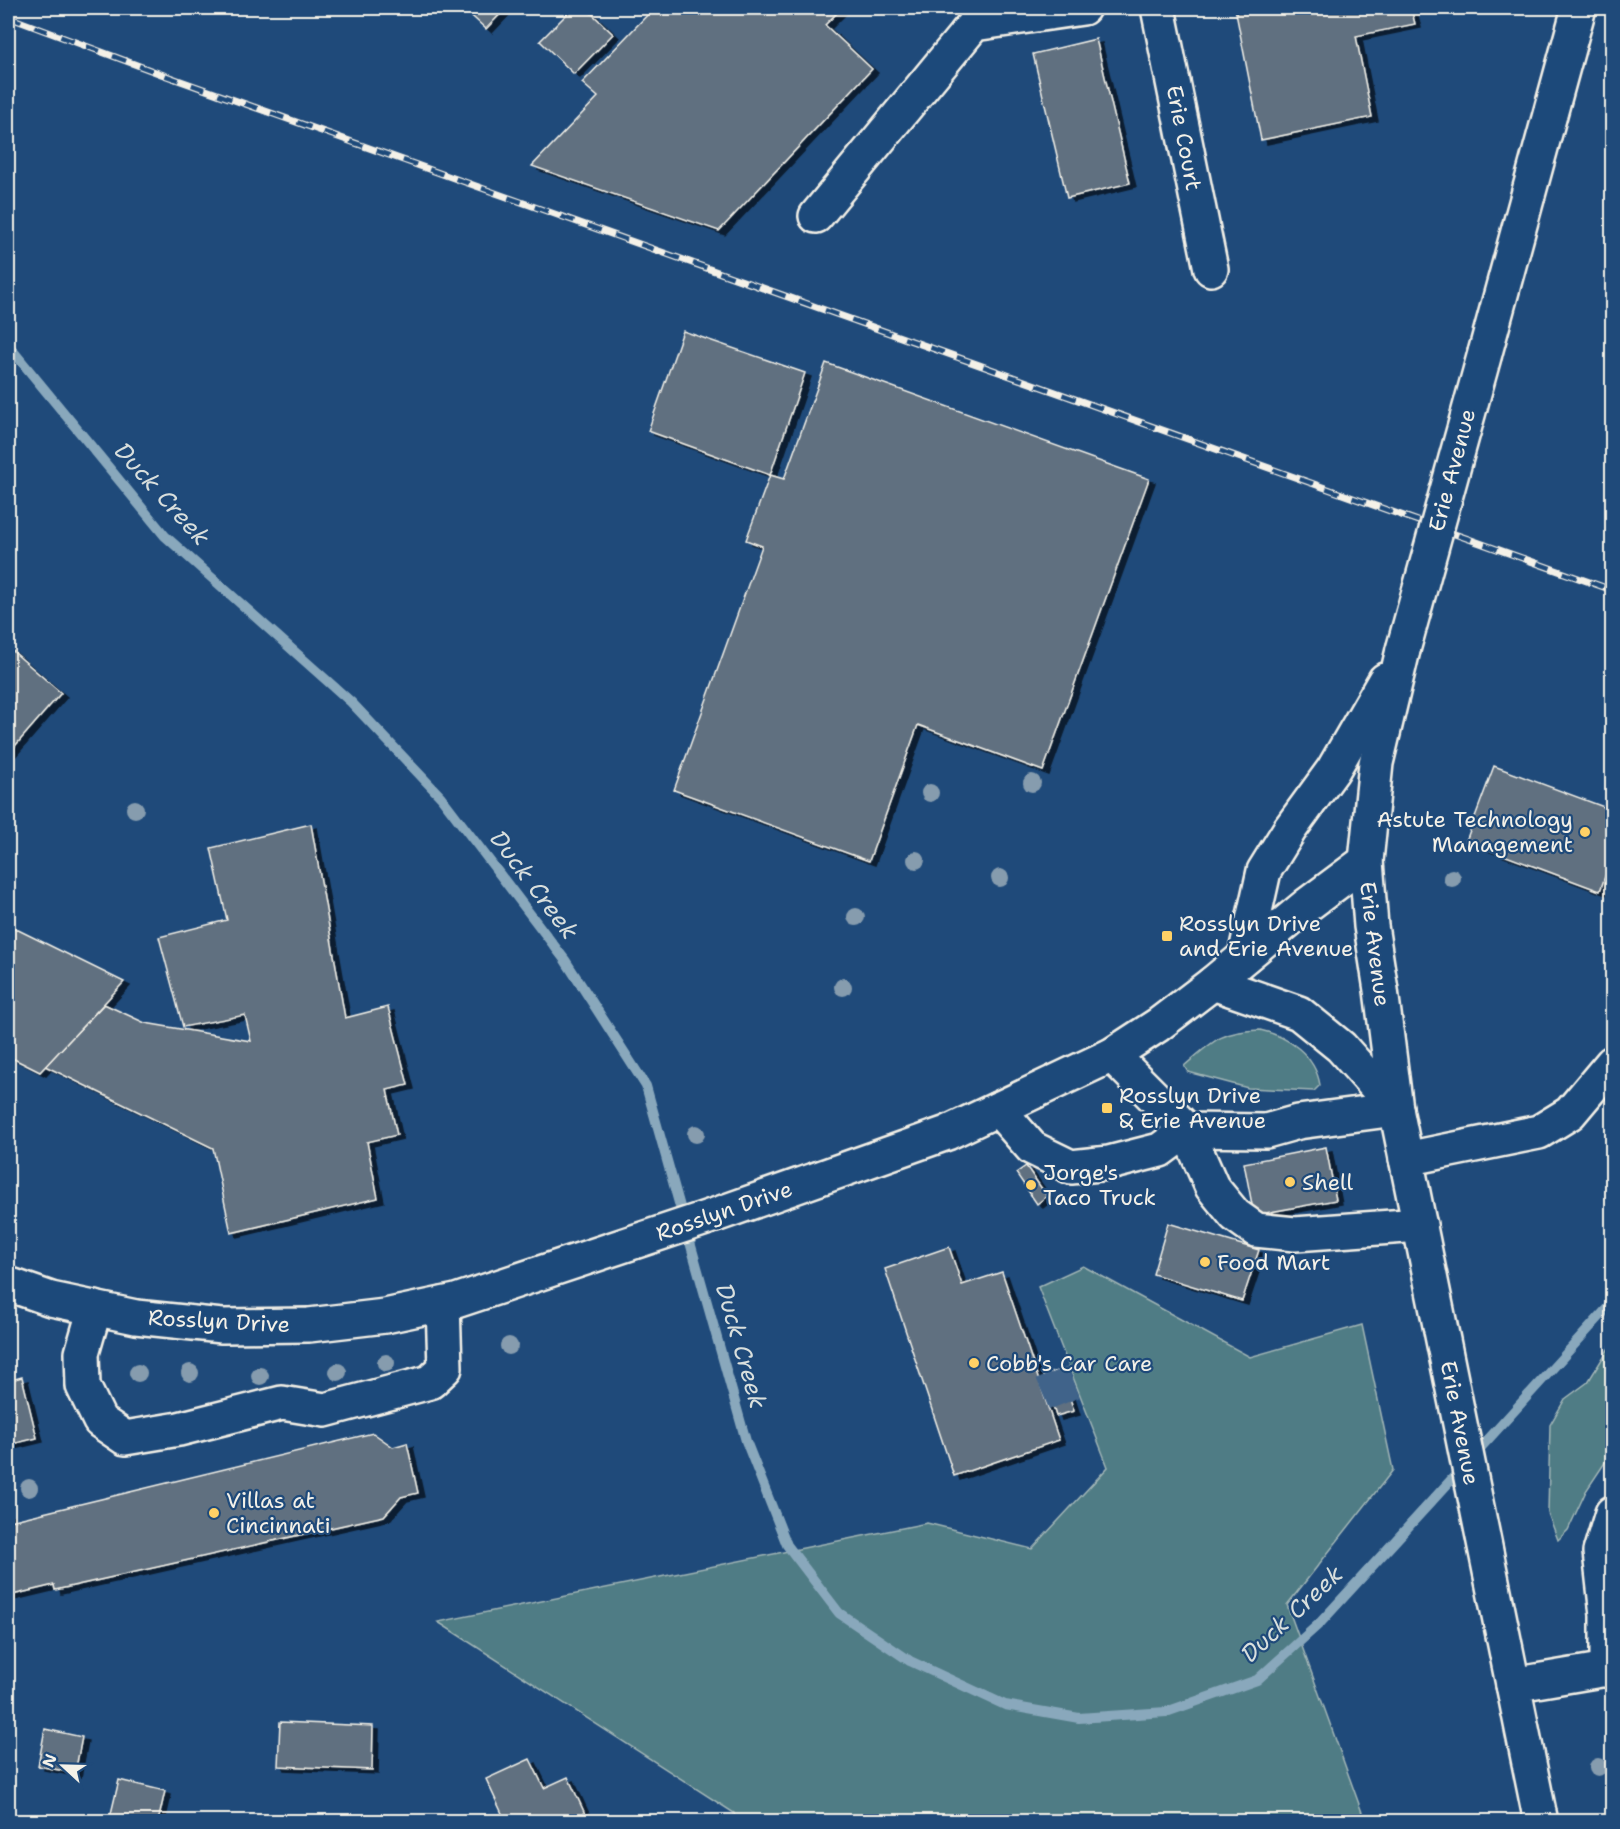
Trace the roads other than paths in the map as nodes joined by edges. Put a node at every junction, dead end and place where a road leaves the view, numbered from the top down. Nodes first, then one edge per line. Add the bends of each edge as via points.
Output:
1 (1083, 8) edge
2 (1158, 8) edge
3 (1579, 8) edge
4 (816, 216) dead end
5 (1211, 269) dead end
6 (1403, 650) junction
7 (1366, 861) junction
8 (1245, 956) junction
9 (1213, 983) junction
10 (1112, 1055) junction
11 (1612, 1063) edge
12 (998, 1109) junction
13 (1396, 1109) junction
14 (1187, 1130) junction
15 (1406, 1159) junction
16 (1420, 1225) junction
17 (8, 1284) edge
18 (443, 1304) junction
19 (95, 1308) junction
20 (1612, 1513) edge
21 (1610, 1671) edge
22 (1513, 1685) junction
23 (1541, 1821) edge

1 - 4 street via 974,24
2 - 5 street, Erie Court
3 - 6 street, Erie Avenue, bridge
6 - 7 street, Erie Avenue via 1376,763
6 - 8 street via 1333,770 1264,871
7 - 8 street, Rosslyn Drive
7 - 13 street, Erie Avenue
8 - 9 street, Rosslyn Drive
9 - 10 street, Rosslyn Drive
9 - 13 street via 1299,1013 1341,1047
10 - 12 street, Rosslyn Drive
10 - 14 street
11 - 15 street via 1570,1113 1539,1132
12 - 14 street via 1032,1148 1071,1167 1109,1163 1160,1150
12 - 18 street, Rosslyn Drive via 947,1133 718,1215
13 - 14 street via 1298,1122 1266,1131
13 - 15 street, Erie Avenue
14 - 16 street via 1212,1187 1235,1215 1256,1230 1295,1234
15 - 16 street, Erie Avenue
16 - 22 street, Erie Avenue
17 - 19 street, Rosslyn Drive via 51,1299
18 - 19 street, Rosslyn Drive via 309,1325 222,1326 136,1317
18 - 19 street via 445,1368 430,1382 325,1410 282,1403 125,1438 100,1421 83,1386 82,1353
20 - 21 street via 1600,1552
21 - 22 street
22 - 23 street, Erie Avenue

